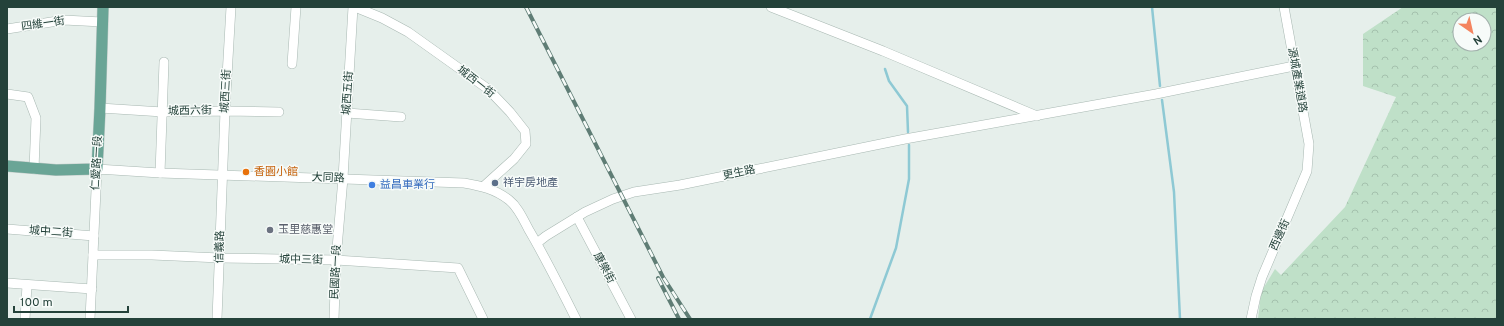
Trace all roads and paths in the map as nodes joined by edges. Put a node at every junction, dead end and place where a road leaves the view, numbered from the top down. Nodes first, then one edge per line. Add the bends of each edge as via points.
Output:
1 (103, 7) edge
2 (231, 7) edge
3 (296, 7) edge
4 (354, 7) edge
5 (771, 7) edge
6 (1284, 7) edge
7 (102, 22) junction
8 (7, 29) edge
9 (164, 62) dead end
10 (292, 64) dead end
11 (1294, 66) junction
12 (7, 94) edge
13 (100, 108) junction
14 (225, 111) junction
15 (163, 112) junction
16 (279, 112) dead end
17 (347, 113) junction
18 (1037, 116) junction
19 (401, 117) dead end
20 (1308, 153) joint
21 (7, 166) edge
22 (34, 169) junction
23 (97, 169) junction
24 (160, 173) junction
25 (222, 174) junction
26 (343, 178) junction
27 (484, 186) junction
28 (577, 217) junction
29 (7, 229) edge
30 (94, 236) junction
31 (537, 243) junction
32 (93, 255) junction
33 (220, 258) junction
34 (336, 260) junction
35 (7, 283) edge
36 (27, 285) junction
37 (92, 289) junction
38 (482, 317) edge
39 (25, 319) edge
40 (90, 319) edge
41 (217, 319) edge
42 (334, 319) edge
43 (576, 319) edge
44 (631, 319) edge
45 (1251, 319) edge

1 - 7 main road, 仁愛路一段
2 - 14 street, 城西三街
3 - 10 street
4 - 17 street, 城西五街
4 - 27 street, 城西一街 via 408,32 488,89 525,131 526,144 514,159
5 - 18 street
6 - 11 street, 源城產業道路
7 - 8 street, 四維一街 via 64,20
7 - 13 main road, 仁愛路一段
9 - 15 street
11 - 18 street, 更生路
11 - 20 street, 源城產業道路 via 1309,144
12 - 22 street via 28,97 36,118
13 - 15 street, 城西六街
13 - 23 main road, 仁愛路一段
14 - 15 street, 城西六街
14 - 16 street, 城西六街
14 - 25 street, 城西三街
15 - 24 street
17 - 19 street
17 - 26 street, 城西五街
18 - 28 street, 更生路 via 634,192 613,199
20 - 45 street, 西邊街 via 1307,171 1262,277
21 - 22 main road, 大同路
22 - 23 main road, 大同路
23 - 24 street, 大同路
23 - 30 street, 仁愛路一段
24 - 25 street, 大同路
25 - 26 street, 大同路
25 - 33 street, 信義路
26 - 27 street, 大同路
26 - 34 street, 民國路一段
27 - 31 street, 大同路 via 510,201
28 - 31 street, 更生路
28 - 44 street, 康樂街
29 - 30 street, 城中二街
30 - 32 street, 仁愛路一段
31 - 43 street, 大同路
32 - 33 street, 城中三街
32 - 37 street, 仁愛路一段
33 - 34 street, 城中三街
33 - 41 street, 信義路
34 - 38 street, 城中三街 via 458,268
34 - 42 street, 民國路一段
35 - 36 street
36 - 37 street
36 - 39 street
37 - 40 street, 仁愛路一段

